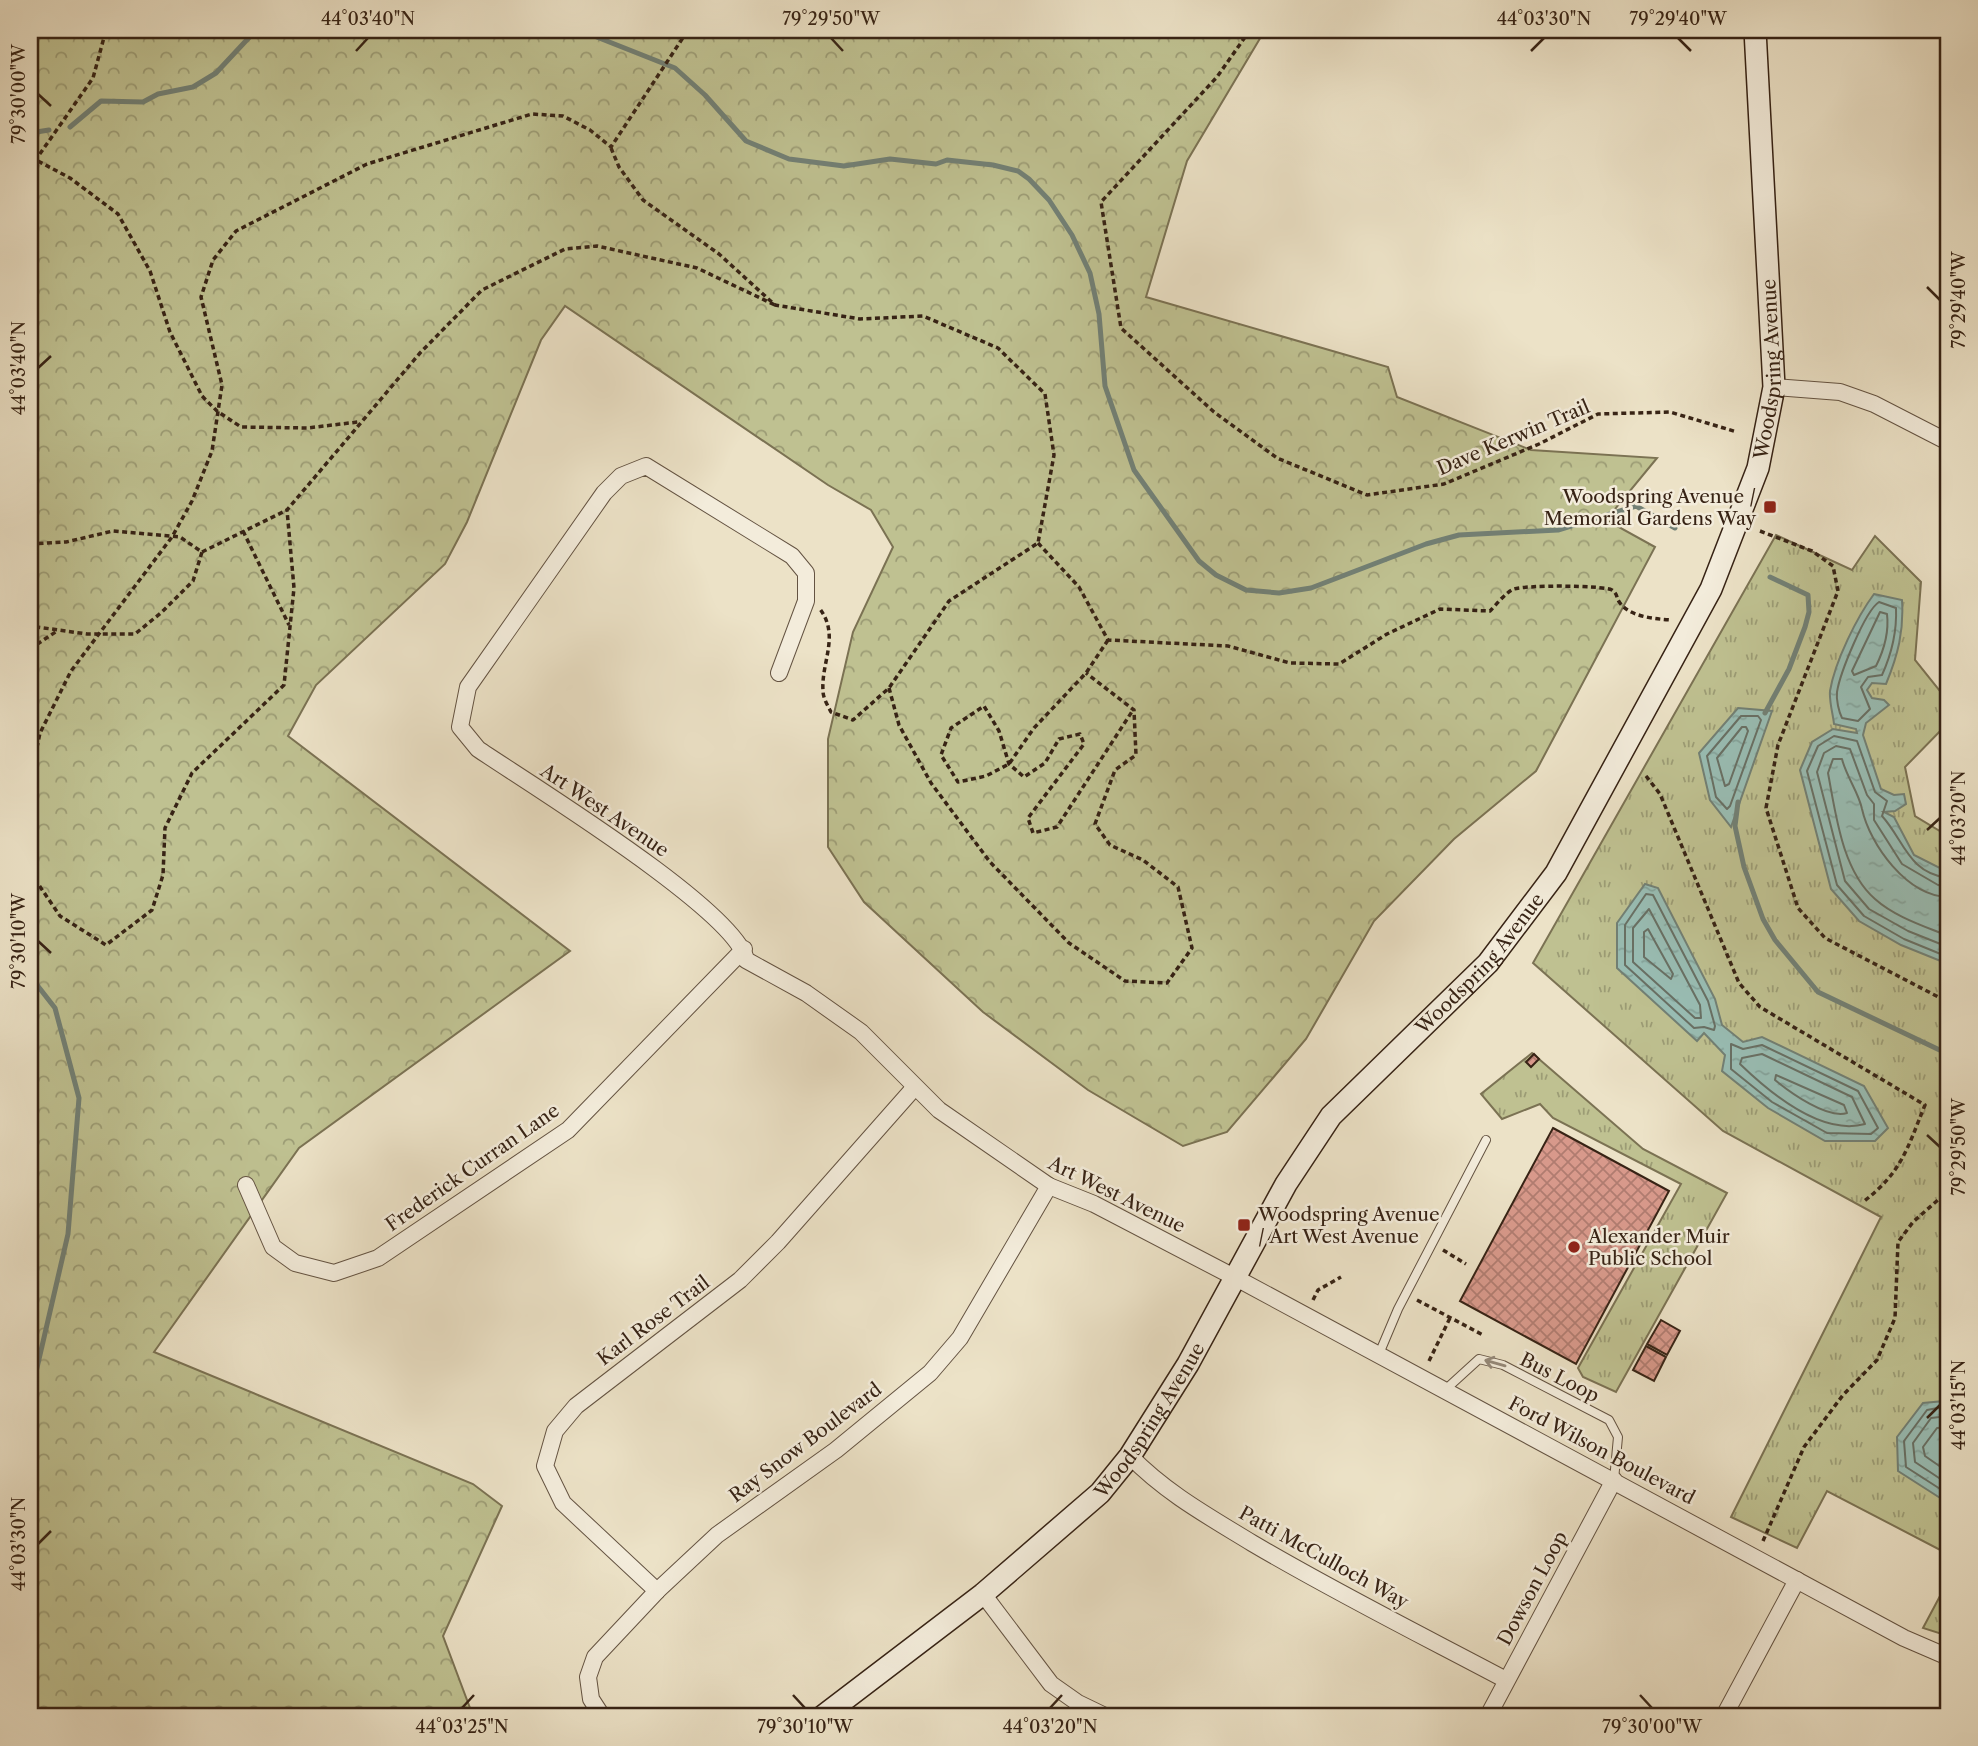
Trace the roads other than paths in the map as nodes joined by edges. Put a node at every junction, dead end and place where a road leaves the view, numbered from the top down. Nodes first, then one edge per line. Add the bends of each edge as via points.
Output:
1 (1755, 30) edge
2 (1774, 387) junction
3 (1948, 442) edge
4 (779, 673) dead end
5 (744, 949) junction
6 (914, 1088) junction
7 (1486, 1140) dead end
8 (246, 1185) dead end
9 (1049, 1186) junction
10 (1236, 1278) junction
11 (1379, 1354) junction
12 (1445, 1390) junction
13 (1130, 1456) junction
14 (1614, 1480) junction
15 (1797, 1580) junction
16 (657, 1591) junction
17 (983, 1594) junction
18 (1948, 1657) edge
19 (1506, 1681) junction
20 (602, 1716) edge
21 (823, 1716) edge
22 (1105, 1716) edge
23 (1488, 1716) edge
24 (1724, 1716) edge

1 - 2 street, Woodspring Avenue
2 - 3 street via 1840,392
2 - 10 street, Woodspring Avenue via 1758,468 1711,589 1556,873 1488,963 1331,1116 1286,1184
4 - 5 street, Art West Avenue via 806,601 806,573 792,556 646,466 621,476 604,494 468,687 460,727 478,749 678,886 721,920
5 - 6 street, Art West Avenue via 746,960 806,993 861,1032 898,1066
5 - 8 street, Frederick Curran Lane via 568,1130 378,1258 334,1273 295,1263 273,1247
6 - 9 street, Art West Avenue
6 - 16 street, Karl Rose Trail via 740,1280 576,1406 555,1431 545,1466 563,1503
7 - 11 lane
9 - 10 street, Art West Avenue via 1094,1204
9 - 16 street, Ray Snow Boulevard via 967,1327 930,1373 836,1450 717,1535
10 - 11 street, Ford Wilson Boulevard
10 - 13 street, Woodspring Avenue
11 - 12 street, Ford Wilson Boulevard
12 - 14 street, Ford Wilson Boulevard
14 -> 12 lane, Bus Loop via 1618,1437 1609,1420 1503,1365 1479,1359
13 - 17 street, Woodspring Avenue via 1100,1493
13 - 19 street, Patti McCulloch Way via 1155,1482 1256,1545
14 - 15 street, Ford Wilson Boulevard
14 - 19 street, Dowson Loop
15 - 18 street, Ford Wilson Boulevard via 1904,1639
15 - 24 street
16 - 20 street, Ray Snow Boulevard via 595,1657 588,1677 591,1699
17 - 21 street, Woodspring Avenue
17 - 22 street via 1051,1684
19 - 23 street, Dowson Loop

